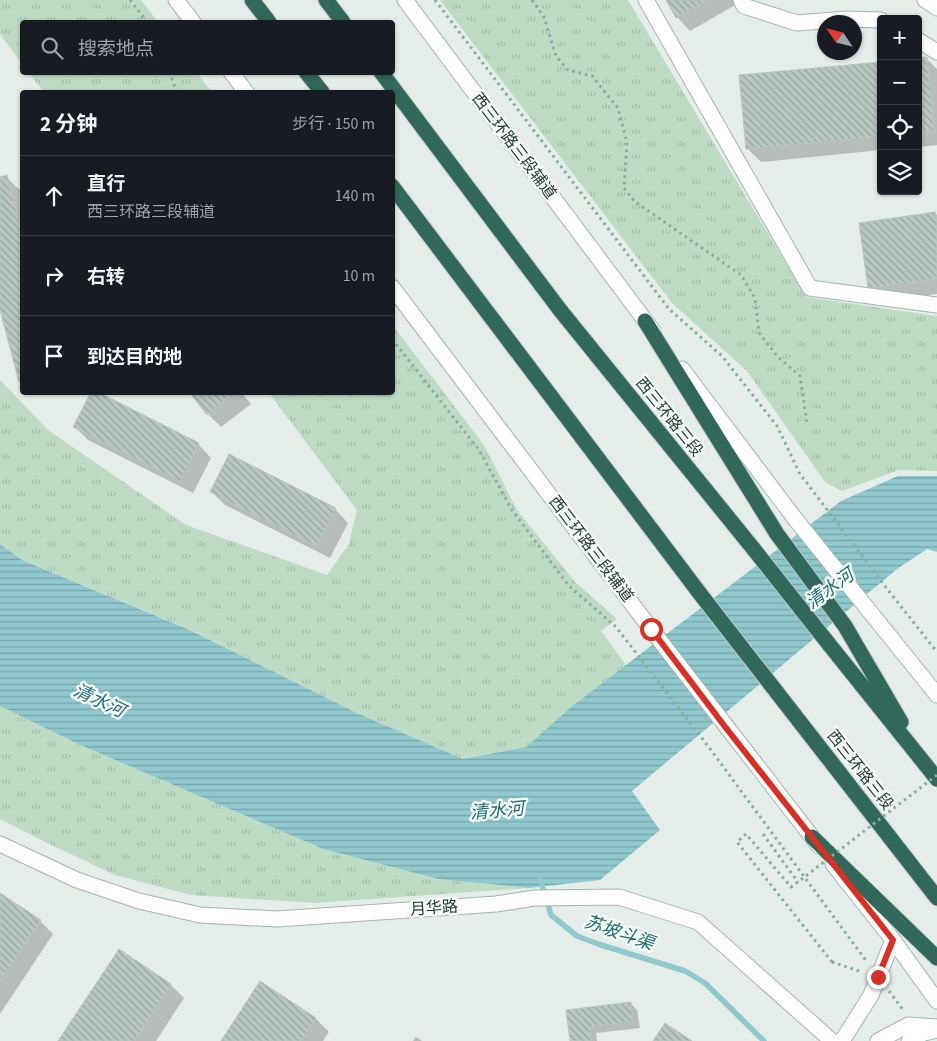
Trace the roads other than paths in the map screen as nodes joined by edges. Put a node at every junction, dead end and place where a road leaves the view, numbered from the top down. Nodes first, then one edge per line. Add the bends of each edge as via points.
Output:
1 (176, 0) edge
2 (252, 0) edge
3 (326, 0) edge
4 (405, 0) edge
5 (646, 0) edge
6 (742, 0) edge
7 (925, 0) edge
8 (937, 8) edge
9 (191, 20) edge
10 (267, 20) edge
11 (341, 20) edge
12 (877, 20) edge
13 (922, 43) edge
14 (937, 52) edge
15 (233, 75) edge
16 (308, 75) edge
17 (382, 75) edge
18 (244, 90) edge
19 (320, 90) edge
20 (394, 90) edge
21 (395, 92) edge
22 (395, 190) edge
23 (395, 291) edge
24 (937, 305) edge
25 (645, 320) junction
26 (937, 695) edge
27 (932, 770) edge
28 (937, 779) edge
29 (812, 837) junction
30 (0, 844) edge
31 (937, 898) edge
32 (893, 940) junction
33 (937, 958) edge
34 (937, 1001) edge
35 (937, 1029) edge
36 (832, 1041) edge
37 (842, 1041) edge
38 (878, 1041) edge
39 (909, 1041) edge

1 - 9 main road
2 - 10 highway
3 - 11 highway
4 - 25 main road, 西三环路三段辅道
5 - 24 main road via 810,288
6 - 12 main road via 744,6 797,23
7 - 8 main road
13 - 14 main road
15 - 18 main road
16 - 19 highway
17 - 20 highway, 西三环路三段
21 - 27 highway, 西三环路三段 via 560,310
22 - 31 highway, 西三环路三段 via 701,595
23 - 29 main road, 西三环路三段辅道
25 - 26 main road, 西三环路三段辅道 via 796,520
25 - 27 highway via 777,534 844,626
27 - 28 highway, 西三环路三段
29 - 32 main road, 西三环路三段辅道
29 - 33 highway
30 - 36 main road, 月华路 via 77,880 139,901 200,914 277,919 496,904 535,898 619,897 698,922
32 - 34 main road, 西三环路三段辅道
32 - 37 main road via 871,995
35 - 38 main road via 908,1025
35 - 39 main road

